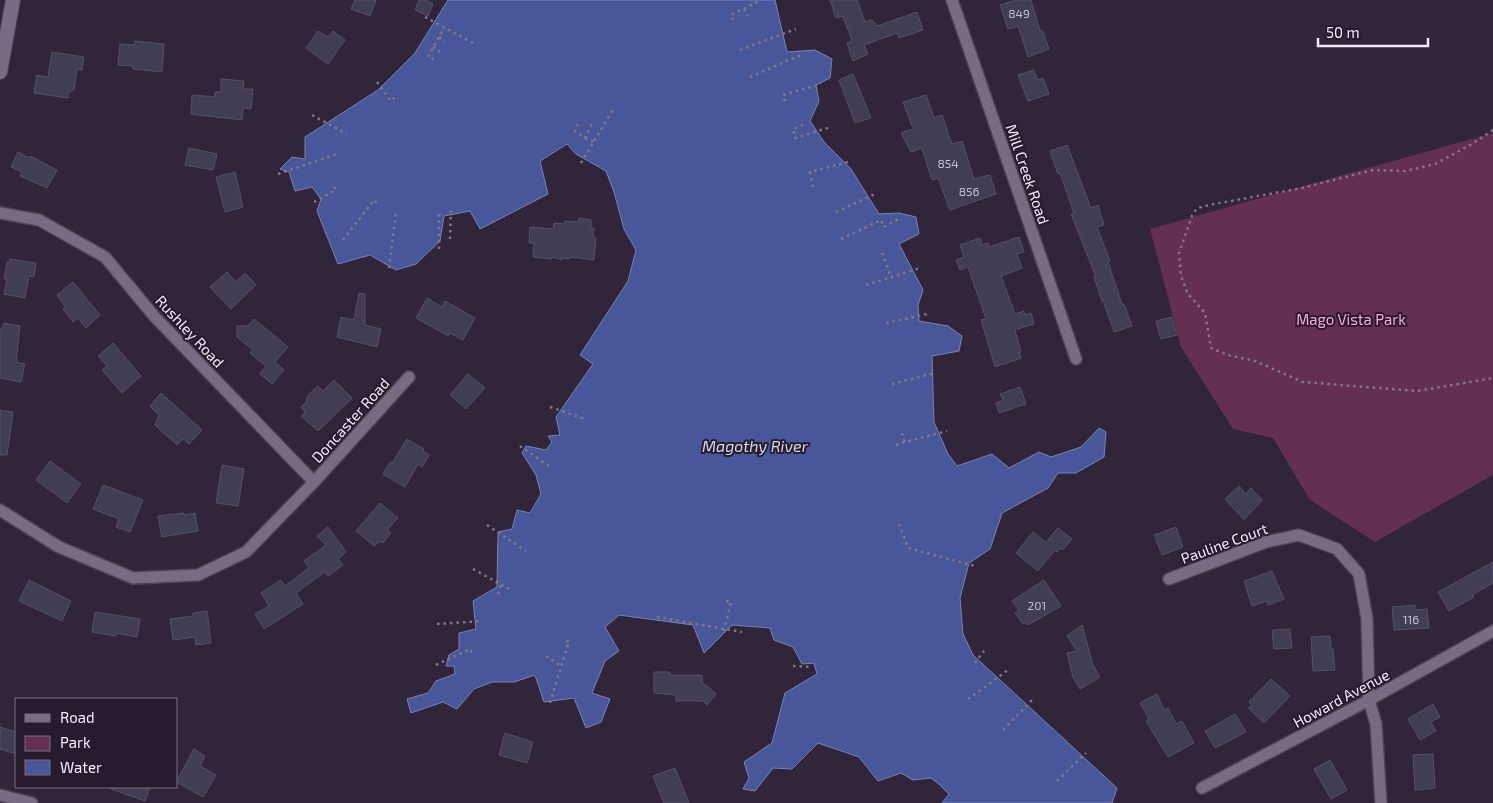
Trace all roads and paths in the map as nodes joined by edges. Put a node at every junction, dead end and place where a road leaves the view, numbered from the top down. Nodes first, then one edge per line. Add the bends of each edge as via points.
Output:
1 (12, 0) edge
2 (761, 0) edge
3 (952, 0) edge
4 (744, 9) junction
5 (748, 16) dead end
6 (425, 17) dead end
7 (733, 20) dead end
8 (444, 28) junction
9 (796, 29) dead end
10 (439, 37) junction
11 (445, 41) dead end
12 (473, 43) dead end
13 (433, 47) junction
14 (740, 50) dead end
15 (440, 52) dead end
16 (803, 54) dead end
17 (434, 59) dead end
18 (0, 72) edge
19 (750, 77) dead end
20 (378, 82) dead end
21 (821, 84) dead end
22 (395, 97) dead end
23 (784, 100) dead end
24 (614, 108) dead end
25 (312, 115) dead end
26 (578, 124) dead end
27 (592, 124) dead end
28 (803, 125) dead end
29 (831, 127) dead end
30 (1493, 130) edge
31 (347, 134) dead end
32 (585, 138) junction
33 (594, 142) junction
34 (337, 154) dead end
35 (848, 162) dead end
36 (581, 163) dead end
37 (278, 174) dead end
38 (333, 185) dead end
39 (813, 187) dead end
40 (875, 194) dead end
41 (314, 202) dead end
42 (379, 206) dead end
43 (451, 208) dead end
44 (440, 211) dead end
45 (396, 212) dead end
46 (836, 212) dead end
47 (0, 214) edge
48 (900, 218) dead end
49 (450, 239) dead end
50 (841, 239) dead end
51 (343, 240) dead end
52 (439, 250) dead end
53 (882, 253) dead end
54 (389, 268) dead end
55 (920, 268) dead end
56 (891, 278) junction
57 (866, 285) dead end
58 (928, 314) dead end
59 (886, 324) dead end
60 (1076, 359) dead end
61 (935, 373) dead end
62 (409, 378) dead end
63 (1493, 378) edge
64 (892, 384) dead end
65 (550, 407) dead end
66 (585, 419) dead end
67 (947, 431) dead end
68 (902, 433) dead end
69 (905, 442) junction
70 (896, 445) dead end
71 (520, 446) dead end
72 (549, 466) dead end
73 (314, 482) junction
74 (0, 510) edge
75 (899, 524) dead end
76 (488, 525) dead end
77 (526, 551) dead end
78 (975, 566) dead end
79 (473, 570) dead end
80 (1168, 579) dead end
81 (501, 585) junction
82 (509, 589) dead end
83 (498, 594) dead end
84 (726, 601) dead end
85 (658, 617) dead end
86 (483, 621) dead end
87 (437, 624) dead end
88 (724, 631) dead end
89 (1493, 631) edge
90 (742, 632) dead end
91 (564, 641) dead end
92 (984, 651) dead end
93 (472, 653) dead end
94 (546, 656) dead end
95 (975, 663) dead end
96 (436, 665) dead end
97 (562, 666) junction
98 (793, 666) dead end
99 (812, 667) dead end
100 (1008, 670) dead end
101 (968, 699) dead end
102 (1034, 699) dead end
103 (1369, 700) junction
104 (550, 703) dead end
105 (1004, 730) dead end
106 (1086, 753) dead end
107 (1057, 781) dead end
108 (1202, 788) dead end
109 (0, 795) edge
110 (32, 803) edge
111 (1381, 803) edge

1 - 18 street
2 - 4 path
3 - 60 street, Mill Creek Road
4 - 5 path
4 - 7 path via 731,15
6 - 8 path
8 - 10 path
8 - 12 path
9 - 14 path
10 - 11 path
10 - 13 path
13 - 15 path
13 - 17 path via 428,56
16 - 19 path
20 - 22 path via 390,100
21 - 23 path via 783,95
24 - 33 path
25 - 31 path
26 - 32 path via 575,131
27 - 32 path
28 - 29 path via 792,129 795,138
30 - 63 path via 1435,164 1405,171 1373,170 1302,188 1198,208 1193,213 1179,253 1181,276 1188,294 1205,313 1211,348 1228,355 1255,361 1303,382 1417,391
32 - 33 path
33 - 36 path
34 - 37 path
35 - 39 path via 810,172
38 - 41 path via 336,190
40 - 46 path
42 - 51 path via 374,200
43 - 49 path
44 - 52 path
45 - 54 path
47 - 73 street, Rushley Road via 39,220 105,257 154,316
48 - 50 path via 884,227 881,220
53 - 56 path
55 - 56 path
56 - 57 path
58 - 59 path
61 - 64 path
62 - 73 street, Doncaster Road
65 - 66 path
67 - 69 path
68 - 69 path
69 - 70 path
71 - 72 path
73 - 74 street via 246,552 198,575 133,578 59,547
75 - 78 path via 908,548
76 - 77 path
79 - 81 path
80 - 103 street, Pauline Court via 1266,542 1299,535 1337,549 1359,574 1367,619
81 - 82 path
81 - 83 path
84 - 88 path via 731,602
85 - 90 path
86 - 87 path
89 - 103 street, Howard Avenue
91 - 97 path via 569,642
92 - 95 path
93 - 96 path via 470,649
94 - 97 path
97 - 104 path
98 - 99 path
100 - 101 path
102 - 105 path
103 - 108 street, Howard Avenue
103 - 111 street, Pauline Court via 1376,724
106 - 107 path
109 - 110 street

